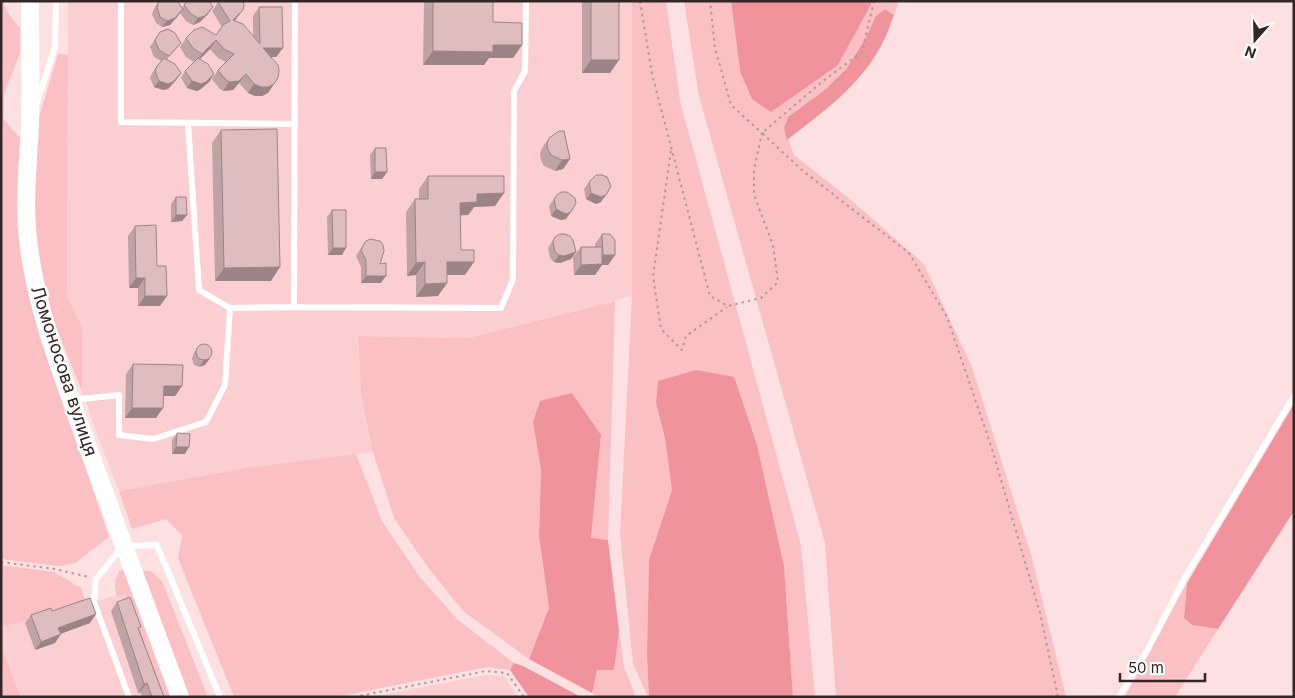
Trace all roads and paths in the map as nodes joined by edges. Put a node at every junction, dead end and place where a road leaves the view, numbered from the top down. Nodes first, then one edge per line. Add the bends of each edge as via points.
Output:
1 (30, 1) edge
2 (56, 1) edge
3 (122, 1) edge
4 (295, 1) edge
5 (526, 1) edge
6 (640, 1) edge
7 (710, 1) edge
8 (874, 1) edge
9 (188, 123) junction
10 (295, 124) junction
11 (30, 125) junction
12 (762, 133) junction
13 (671, 148) junction
14 (728, 306) junction
15 (294, 307) junction
16 (230, 308) junction
17 (1294, 396) edge
18 (72, 400) junction
19 (123, 546) junction
20 (1, 562) edge
21 (96, 579) junction
22 (128, 697) edge
23 (180, 697) edge
24 (220, 697) edge
25 (354, 697) edge
26 (524, 697) edge
27 (1058, 697) edge
28 (1119, 697) edge

1 - 11 street, Ломоносова вулиця
2 - 11 lane via 55,47
3 - 9 lane via 121,122
4 - 10 lane
5 - 15 lane via 525,71 514,91 513,279 501,308
6 - 13 path via 652,74
7 - 12 path via 715,48 731,105
8 - 12 path via 862,52
9 - 10 lane
9 - 16 lane via 200,290
10 - 15 lane
11 - 18 street, Ломоносова вулиця via 26,202 28,246 47,332
12 - 14 path via 754,170 754,195 773,245 778,282 761,298
12 - 27 path via 803,171 910,252 947,317 992,449 1040,613
13 - 14 path via 710,296
13 - 14 path via 653,276 661,329 682,350 686,336
15 - 16 lane
16 - 18 lane via 225,385 206,422 152,439 119,435 120,395
17 - 28 lane via 1184,579
18 - 19 street, Ломоносова вулиця
19 - 21 lane
19 - 23 street, Ломоносова вулиця
19 - 24 lane via 158,545
20 - 21 path via 55,569
21 - 22 lane via 94,602
25 - 26 path via 486,672 507,672

